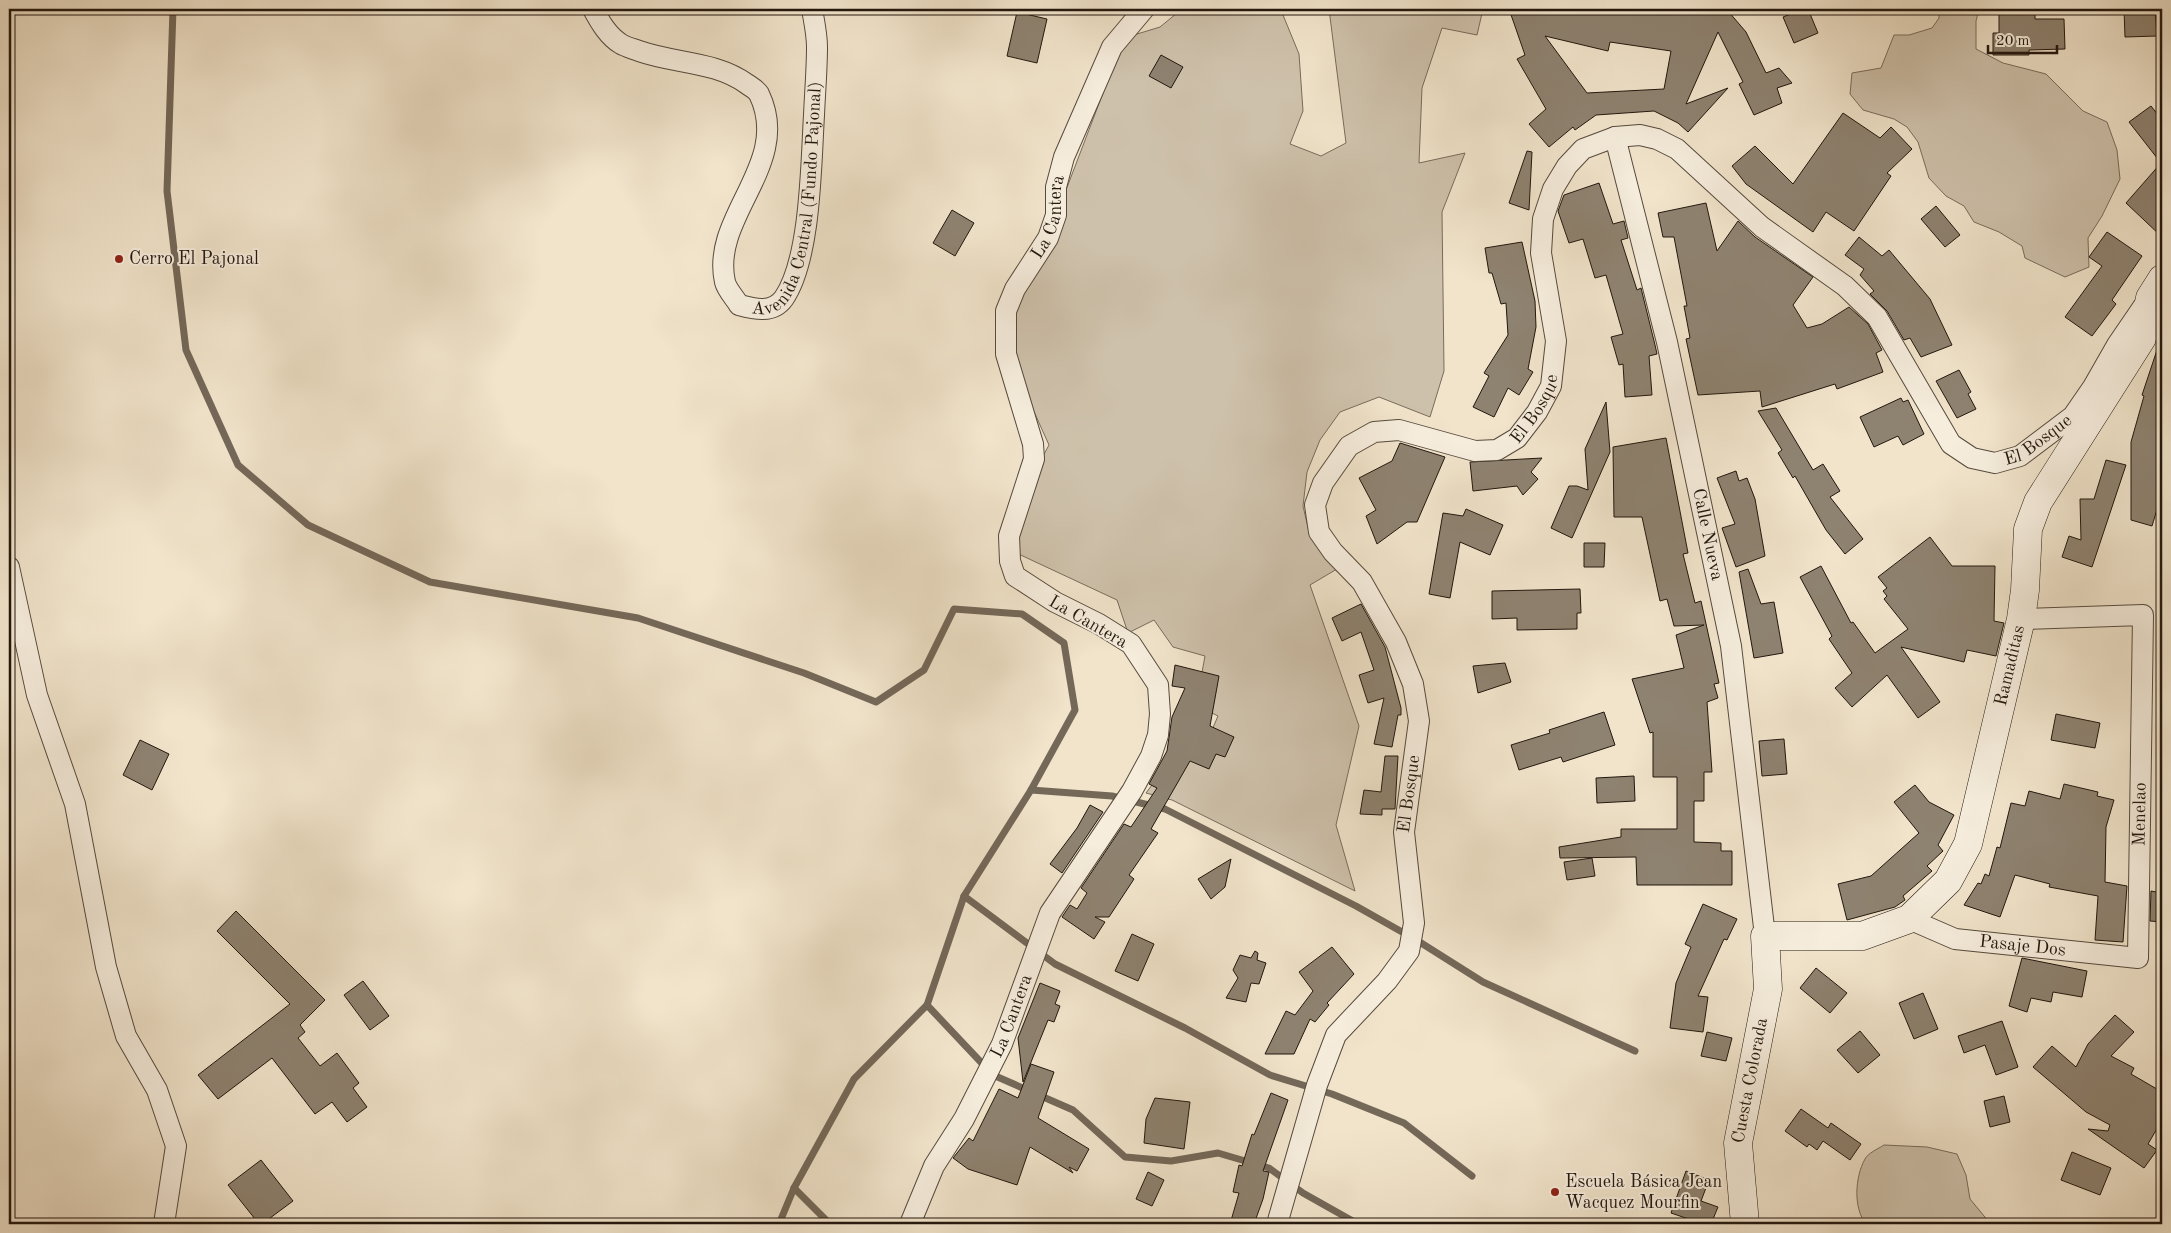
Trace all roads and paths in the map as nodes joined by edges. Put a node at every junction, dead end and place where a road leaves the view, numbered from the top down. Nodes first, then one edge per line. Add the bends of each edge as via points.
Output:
1 (594, 9) edge
2 (812, 9) edge
3 (1144, 9) edge
4 (1615, 137) junction
5 (2156, 289) edge
6 (9, 567) edge
7 (2021, 619) junction
8 (1909, 919) junction
9 (1765, 936) junction
10 (2138, 958) joint
11 (164, 1224) edge
12 (910, 1224) edge
13 (1277, 1224) edge
14 (1746, 1224) edge

1 - 2 street, Avenida Central (Fundo Pajonal) via 602,26 622,44 659,58 699,63 733,74 758,91 767,116 765,150 723,254 725,284 739,305 759,311 783,299 791,282 810,199 817,46
3 - 12 street, La Cantera via 1112,47 1064,157 1056,186 1056,215 1048,238 1015,289 1006,310 1006,354 1033,444 1034,459 1009,536 1010,562 1015,576 1054,602 1131,644 1158,685 1158,735 1132,791 1050,913 1002,1044 964,1119 934,1166
4 - 5 street, El Bosque via 1640,135 1677,149 1762,228 1845,286 1877,317 1951,444 1972,458 1995,463 2020,456 2073,416
4 - 9 street, Calle Nueva via 1667,342 1730,646
4 - 13 street, El Bosque via 1583,149 1567,166 1553,189 1543,219 1541,253 1556,341 1551,386 1537,412 1517,438 1497,450 1474,451 1399,430 1374,432 1349,446 1323,483 1315,505 1319,532 1332,552 1362,582 1396,642 1413,684 1419,721 1404,832 1414,923 1409,951 1387,982 1336,1035 1317,1085
5 - 7 street, Ramaditas via 2142,338 2038,502 2028,529
6 - 11 street via 37,695 75,804 106,967 126,1036 157,1090 176,1146
7 - 8 street, Ramaditas via 1968,844 1948,881
7 - 10 street, Menelao via 2143,614
8 - 9 street, Ramaditas via 1862,936
8 - 10 street, Pasaje Dos via 1955,939
9 - 14 street, Cuesta Colorada via 1768,989 1738,1143

